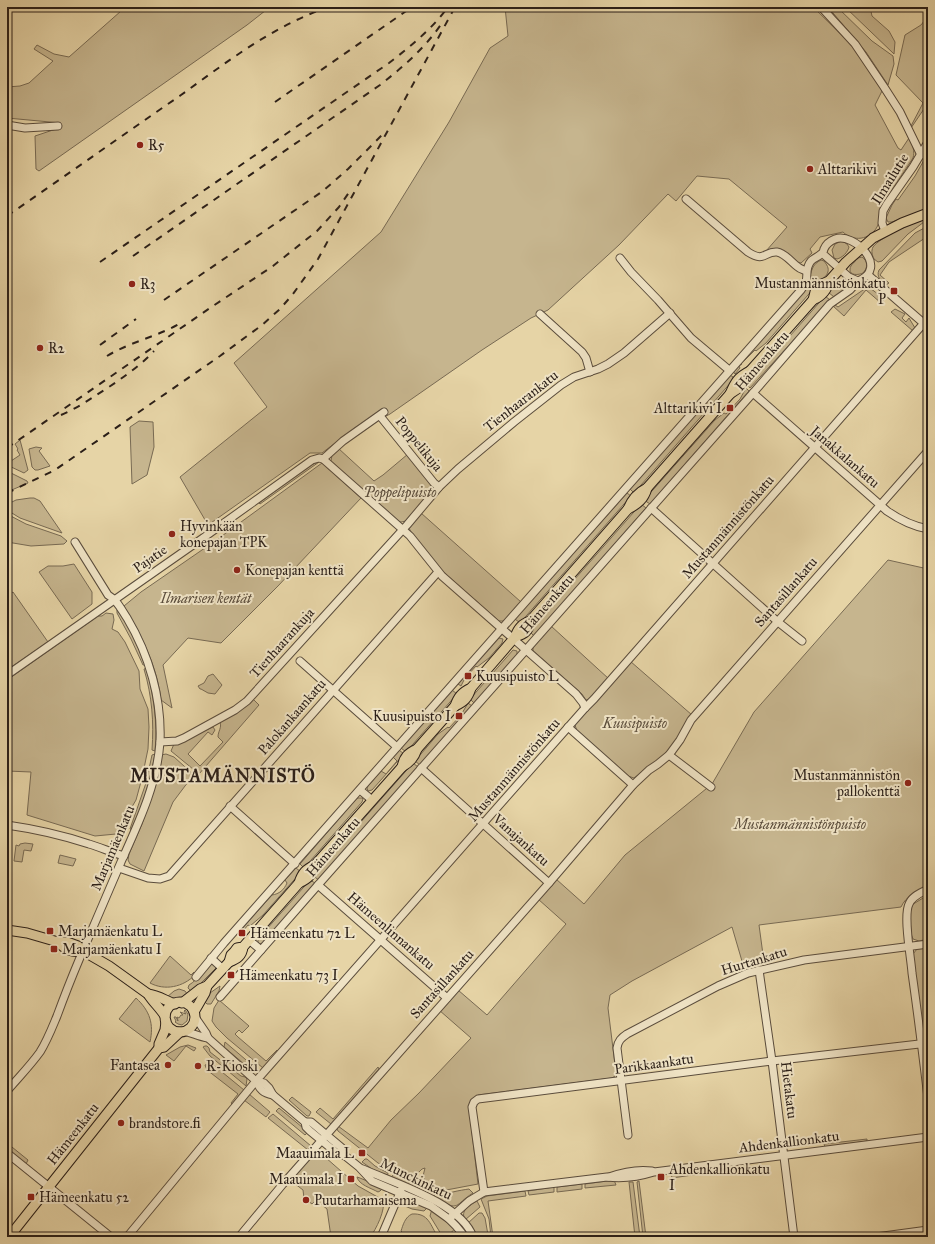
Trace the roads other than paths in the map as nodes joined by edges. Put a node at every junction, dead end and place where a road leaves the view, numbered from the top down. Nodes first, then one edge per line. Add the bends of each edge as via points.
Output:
1 (821, 7) edge
2 (7, 124) edge
3 (58, 126) dead end
4 (928, 142) edge
5 (921, 155) junction
6 (686, 199) dead end
7 (928, 213) edge
8 (885, 231) junction
9 (861, 248) junction
10 (823, 254) junction
11 (620, 258) dead end
12 (839, 269) junction
13 (806, 271) junction
14 (868, 275) junction
15 (858, 281) junction
16 (670, 313) junction
17 (540, 314) dead end
18 (926, 325) edge
19 (729, 370) junction
20 (590, 372) junction
21 (753, 393) junction
22 (382, 414) joint
23 (815, 448) junction
24 (928, 451) edge
25 (323, 459) junction
26 (439, 487) junction
27 (881, 506) junction
28 (651, 508) junction
29 (403, 529) junction
30 (928, 529) edge
31 (75, 542) dead end
32 (712, 564) junction
33 (438, 572) junction
34 (115, 599) junction
35 (778, 622) junction
36 (502, 629) junction
37 (514, 638) junction
38 (802, 641) dead end
39 (526, 650) junction
40 (300, 661) dead end
41 (7, 675) edge
42 (332, 690) junction
43 (585, 708) junction
44 (568, 727) junction
45 (160, 742) junction
46 (398, 747) junction
47 (669, 754) junction
48 (421, 768) junction
49 (633, 785) junction
50 (711, 787) dead end
51 (360, 790) junction
52 (372, 800) junction
53 (230, 806) junction
54 (484, 823) junction
55 (7, 826) edge
56 (124, 856) junction
57 (294, 864) junction
58 (119, 868) junction
59 (549, 883) junction
60 (318, 885) junction
61 (928, 890) edge
62 (7, 930) edge
63 (249, 940) junction
64 (380, 940) junction
65 (928, 944) edge
66 (909, 947) junction
67 (261, 950) junction
68 (83, 952) junction
69 (211, 958) junction
70 (226, 965) junction
71 (759, 970) junction
72 (196, 977) dead end
73 (207, 986) junction
74 (148, 994) junction
75 (220, 997) dead end
76 (447, 998) junction
77 (179, 1003) junction
78 (194, 1014) junction
79 (166, 1019) junction
80 (182, 1032) junction
81 (208, 1038) junction
82 (925, 1043) edge
83 (158, 1048) junction
84 (772, 1061) junction
85 (256, 1081) junction
86 (621, 1082) junction
87 (7, 1091) edge
88 (928, 1098) edge
89 (628, 1135) dead end
90 (324, 1137) junction
91 (928, 1138) edge
92 (7, 1153) edge
93 (784, 1155) junction
94 (49, 1186) junction
95 (401, 1189) junction
96 (484, 1192) junction
97 (452, 1216) junction
98 (928, 1230) edge
99 (9, 1237) edge
100 (111, 1237) edge
101 (127, 1237) edge
102 (239, 1237) edge
103 (381, 1237) edge
104 (465, 1237) edge
105 (473, 1237) edge
106 (794, 1237) edge
107 (876, 1237) edge

1 - 5 street via 855,44 900,112
2 - 3 street via 25,128
4 - 5 street, Ilmailutie
5 - 8 street, Ilmailutie via 883,211 882,223
6 - 13 street via 754,256 761,258 772,253 781,253
7 - 8 main road, Hämeenkatu
8 - 9 main road, Hämeenkatu
9 - 10 street, Hämeenkatu via 850,240 839,238 826,245
9 - 12 main road, Hämeenkatu
9 - 14 street via 870,261 871,269
10 - 12 street
10 - 13 street, Hämeenkatu via 811,261
11 - 16 street
12 - 15 street
12 - 37 main road, Hämeenkatu via 820,297 813,300 750,371 742,375 730,394 647,488 631,500 628,509 530,621 520,626
13 - 19 street, Hämeenkatu via 807,280 801,290
14 - 15 street, Hämeenkatu
14 - 18 street
15 - 21 street, Hämeenkatu via 830,304
16 - 19 street via 691,338
16 - 20 street, Tienhaarankatu via 619,357
17 - 20 street via 582,352
18 - 23 street, Mustanmännistönkatu
19 - 36 street, Hämeenkatu
20 - 26 street, Tienhaarankatu via 561,385 506,428
21 - 23 street, Janakkalankatu
21 - 28 street, Hämeenkatu
22 - 25 street, Pajatie via 343,441
22 - 26 street, Poppelikuja
23 - 27 street, Janakkalankatu
23 - 32 street, Mustanmännistönkatu
24 - 27 street, Santasillankatu
25 - 29 street
25 - 34 street, Pajatie via 312,460
26 - 29 street, Tienhaarankatu
27 - 30 street, Janakkalankatu via 902,521
27 - 35 street, Santasillankatu
28 - 32 street
28 - 39 street, Hämeenkatu
29 - 33 street
29 - 45 street, Tienhaarankuja via 247,701 184,738
31 - 34 street, Marjamäenkatu via 108,595
32 - 35 street
32 - 43 street, Mustanmännistönkatu
33 - 36 street
33 - 42 street, Palokankaankatu
34 - 41 street, Pajatie
34 - 45 street, Marjamäenkatu via 134,629 150,670 157,700
35 - 38 street
35 - 47 street, Santasillankatu via 691,720
36 - 37 street
36 - 46 street, Hämeenkatu
37 - 39 street
37 - 52 main road, Hämeenkatu via 471,688 464,691 455,706 417,749 410,752 402,767
39 - 43 street via 576,694
39 - 48 street, Hämeenkatu
40 - 42 street
42 - 46 street
42 - 53 street, Palokankaankatu
43 - 44 street, Mustanmännistönkatu
44 - 49 street
44 - 54 street, Mustanmännistönkatu
45 - 56 street, Marjamäenkatu via 150,792
46 - 51 street, Hämeenkatu
47 - 49 street, Santasillankatu
47 - 50 street
48 - 54 street, Vanajankatu
48 - 60 street, Hämeenkatu
49 - 59 street, Santasillankatu
51 - 52 street
51 - 57 street, Hämeenkatu
52 - 63 main road, Hämeenkatu via 315,865 308,868 299,883
53 - 57 street
53 - 58 street, Palokankaankatu via 169,876 160,879 148,878
54 - 59 street, Vanajankatu
54 - 64 street, Mustanmännistönkatu
55 - 56 street via 60,835
56 - 58 street, Marjamäenkatu
57 - 69 street, Hämeenkatu
58 - 68 street, Marjamäenkatu
59 - 76 street, Santasillankatu
60 - 64 street, Hämeenlinnankatu
60 - 67 street, Hämeenkatu
61 - 66 street via 910,900 908,905 906,913
62 - 68 main road via 74,944
63 - 67 street
63 - 70 main road, Hämeenkatu via 243,947 237,948
64 - 76 street, Hämeenlinnankatu
64 - 85 street, Mustanmännistönkatu
65 - 66 street, Hurtankatu
66 - 71 street, Hurtankatu via 804,960
66 - 82 street
67 - 75 street, Hämeenkatu
68 - 74 main road via 109,966
68 - 87 street, Marjamäenkatu via 40,1052
69 - 70 street
69 - 72 street, Hämeenkatu
70 - 73 main road, Hämeenkatu
71 - 84 street, Hietakatu
71 - 86 street, Hurtankatu via 736,977 621,1038 617,1048
73 - 77 main road, Hämeenkatu
73 - 78 main road, Hämeenkatu
74 - 77 main road via 168,1002
74 - 79 main road via 162,1010
76 - 90 street, Santasillankatu
77 - 78 main road via 187,1004
77 - 79 main road via 169,1008
78 - 80 main road via 192,1026
78 - 81 street, Munckinkatu
79 - 80 main road via 171,1029
79 - 83 main road, Hämeenkatu
80 - 81 street, Munckinkatu
80 - 83 main road, Hämeenkatu via 164,1047
81 - 85 street, Munckinkatu
82 - 84 street, Parikkaankatu
82 - 88 street
83 - 94 main road, Hämeenkatu
84 - 86 street, Parikkaankatu
84 - 93 street, Hietakatu
85 - 90 street, Munckinkatu via 259,1089 265,1094 273,1095 305,1122 306,1127
85 - 101 street, Mustanmännistönkatu
86 - 89 street, Hurtankatu
86 - 96 street, Parikkaankatu via 478,1099 474,1102 472,1107
90 - 95 street, Munckinkatu via 342,1148 344,1154 372,1181
90 - 102 street, Santasillankatu
91 - 93 street, Ahdenkallionkatu
92 - 94 street
93 - 96 street, Ahdenkallionkatu via 654,1172 638,1170 607,1177
93 - 106 street, Hietakatu
94 - 99 main road, Hämeenkatu
94 - 100 street
95 - 97 street, Munckinkatu
95 - 103 street
96 - 97 street, Ahdenkallionkatu
97 - 104 street, Munckinkatu
97 - 105 street, Munckinkatu via 464,1223
98 - 107 street

